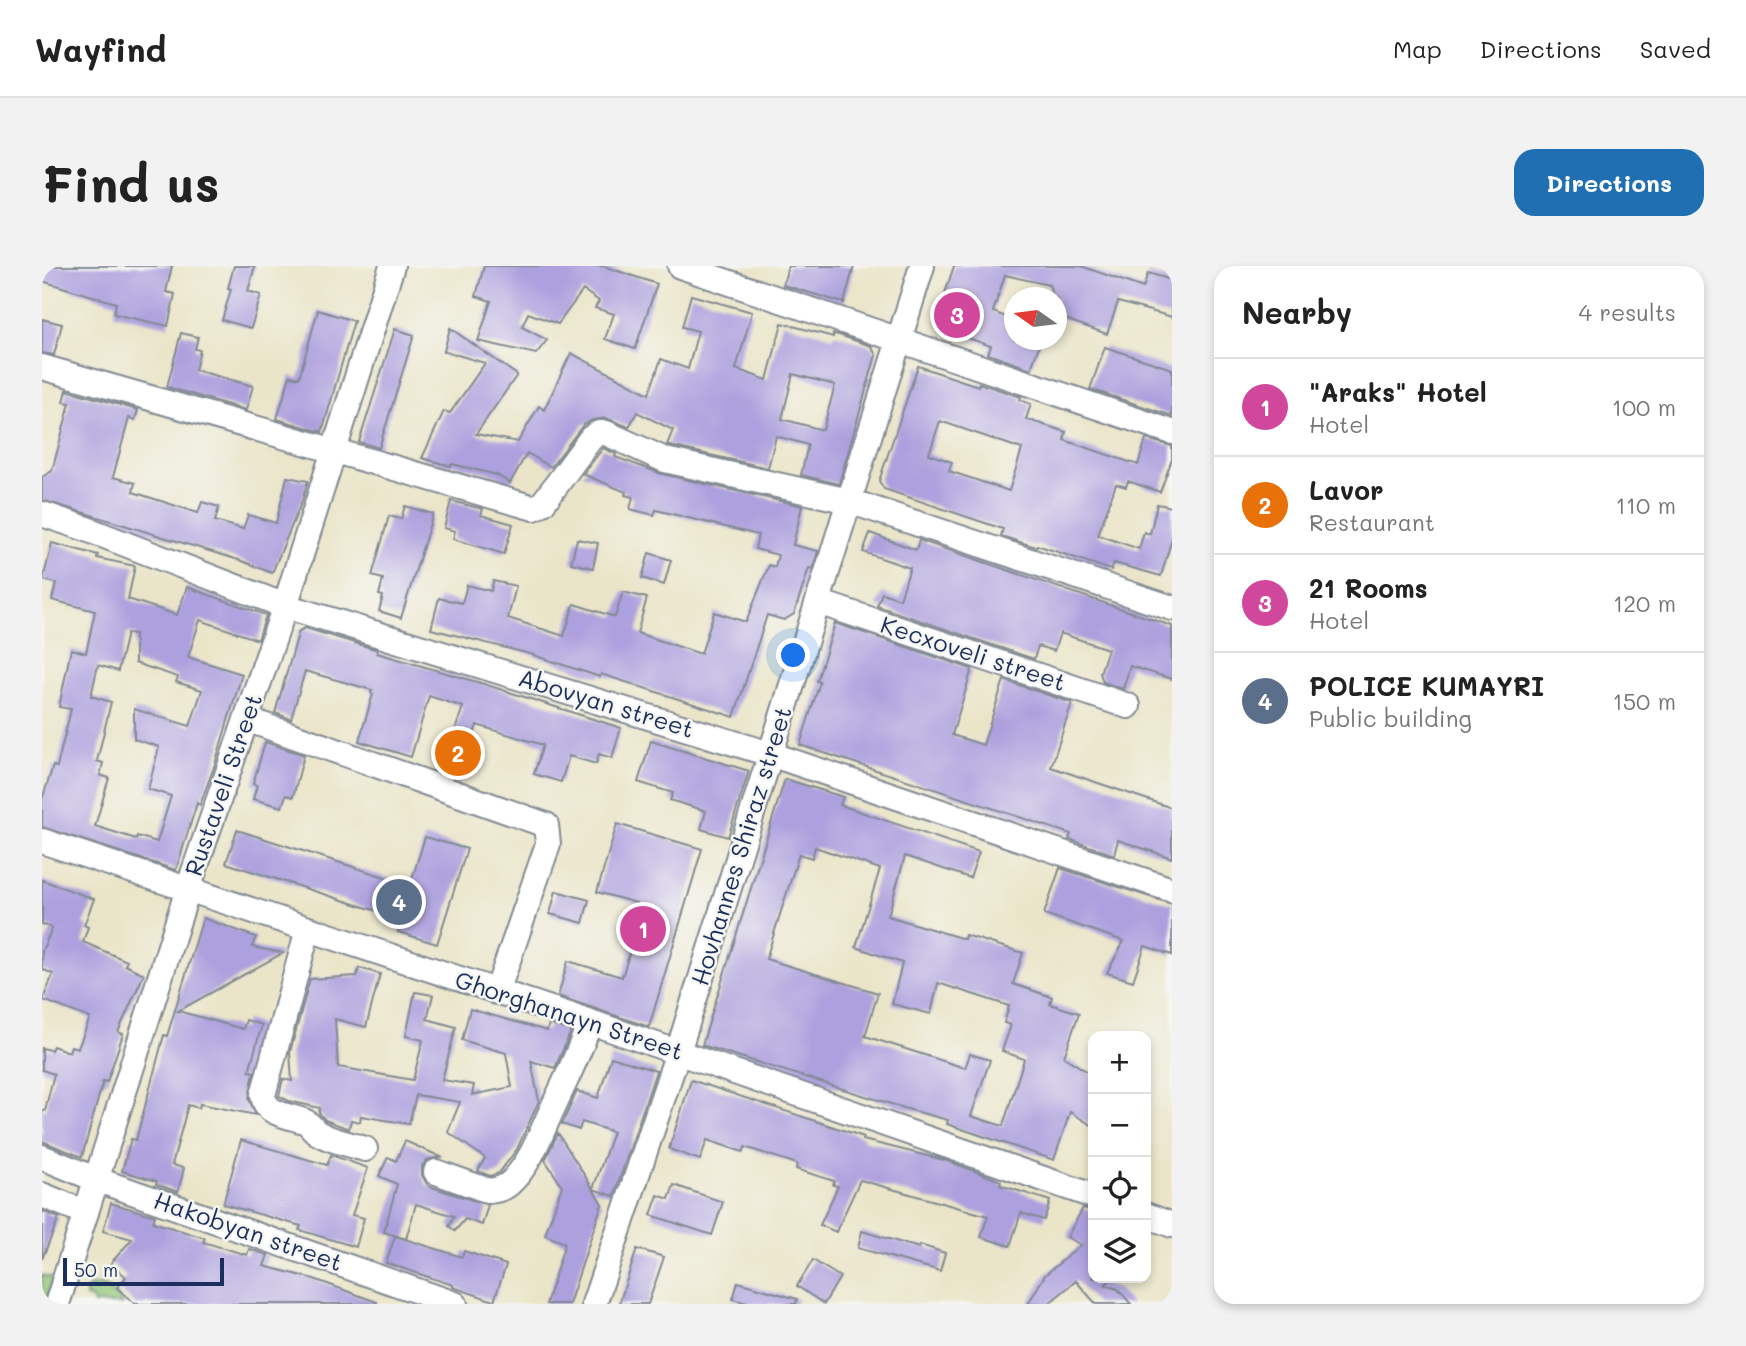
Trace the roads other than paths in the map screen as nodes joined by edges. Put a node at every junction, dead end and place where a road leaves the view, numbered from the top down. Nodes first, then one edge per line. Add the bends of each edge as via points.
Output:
1 (392, 266) edge
2 (680, 266) edge
3 (922, 266) edge
4 (899, 339) junction
5 (42, 367) edge
6 (1172, 432) edge
7 (334, 451) junction
8 (849, 501) junction
9 (42, 514) edge
10 (818, 602) junction
11 (285, 606) junction
12 (1172, 608) edge
13 (1128, 706) dead end
14 (246, 719) junction
15 (770, 754) junction
16 (42, 841) edge
17 (188, 888) junction
18 (1172, 890) edge
19 (308, 929) junction
20 (497, 992) junction
21 (590, 1022) junction
22 (678, 1052) junction
23 (365, 1149) dead end
24 (42, 1157) edge
25 (436, 1172) dead end
26 (95, 1179) junction
27 (1088, 1194) edge
28 (42, 1195) edge
29 (86, 1213) junction
30 (1151, 1217) edge
31 (1172, 1225) edge
32 (57, 1304) edge
33 (455, 1304) edge
34 (594, 1304) edge

1 - 7 street, Rustaveli Street
2 - 4 street
3 - 4 street, Hovhannes Shiraz street
4 - 6 street
4 - 8 street, Hovhannes Shiraz street
5 - 7 street
7 - 8 street via 534,508 543,503 591,438 606,433 665,460
7 - 11 street, Rustaveli Street
8 - 10 street, Hovhannes Shiraz street
8 - 12 street
9 - 11 street, Abovyan street
10 - 13 street, Kecxoveli street
10 - 15 street, Hovhannes Shiraz street
11 - 14 street, Rustaveli Street
11 - 15 street, Abovyan street
14 - 17 street, Rustaveli Street
14 - 20 street via 546,825 548,844
15 - 18 street, Abovyan street
15 - 22 street, Hovhannes Shiraz street
16 - 17 street, Ghorghanayn Street
17 - 19 street, Ghorghanayn Street
17 - 26 street, Rustaveli Street
19 - 20 street, Ghorghanayn Street
19 - 23 street via 264,1101 274,1111 309,1123 317,1132
20 - 21 street, Ghorghanayn Street
21 - 22 street, Ghorghanayn Street
21 - 25 street via 544,1128 508,1184 489,1191
22 - 27 street, Ghorghanayn Street
22 - 34 street, Hovhannes Shiraz street
24 - 26 street, Hakobyan street
26 - 29 street, Rustaveli Street
26 - 33 street, Hakobyan street
28 - 29 street
29 - 32 street, Rustaveli Street
30 - 31 street

